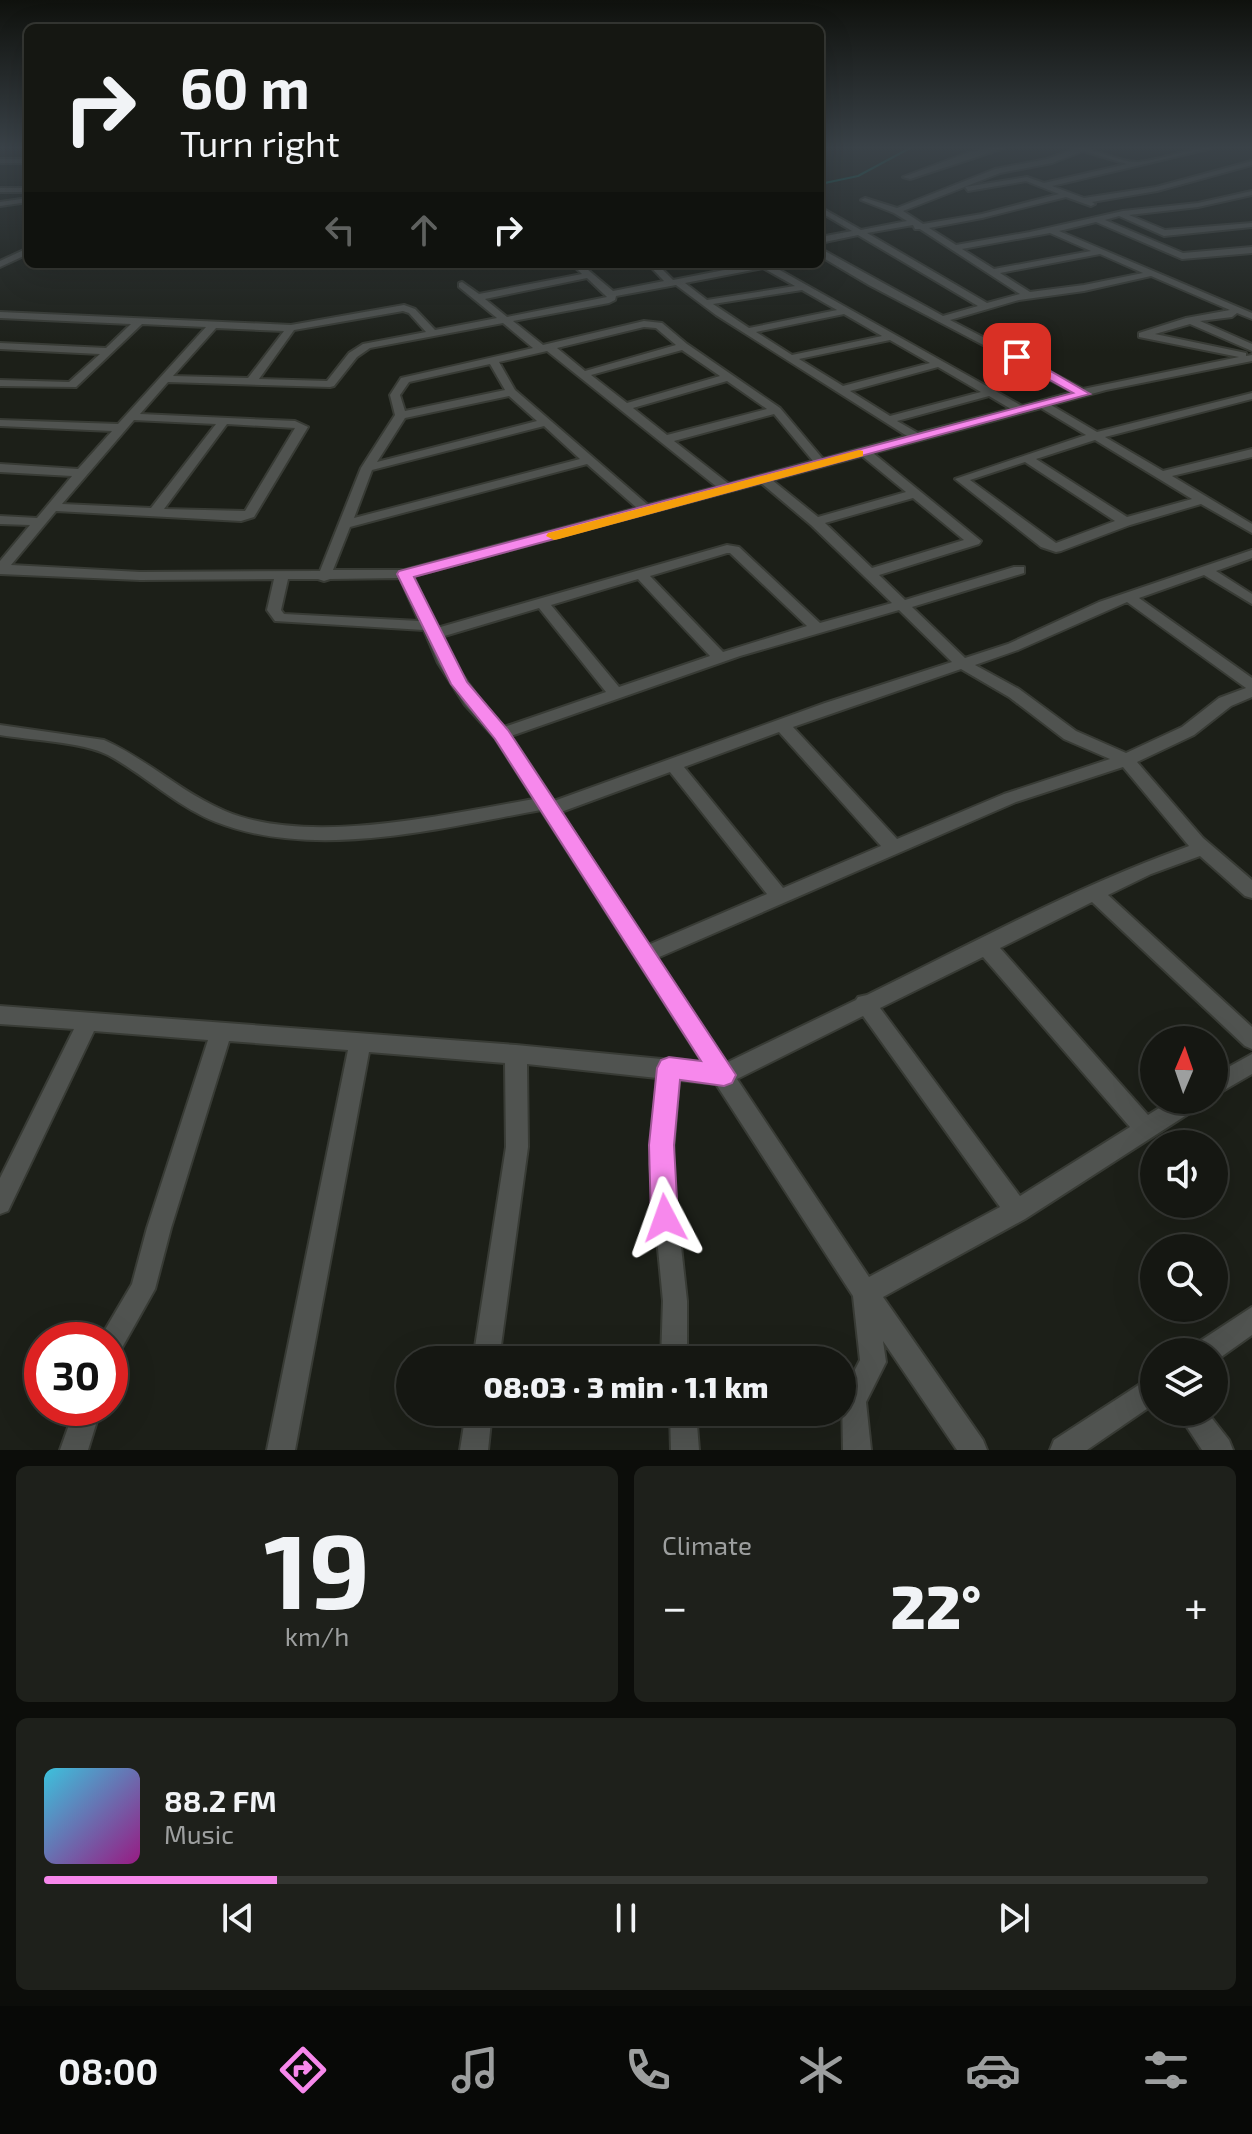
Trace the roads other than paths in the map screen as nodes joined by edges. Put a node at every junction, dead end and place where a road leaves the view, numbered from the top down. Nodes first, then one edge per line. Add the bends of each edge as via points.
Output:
1 (830, 216) edge
2 (903, 216) edge
3 (983, 216) edge
4 (1110, 216) edge
5 (1120, 216) edge
6 (1097, 219) junction
7 (916, 225) junction
8 (1252, 225) edge
9 (1050, 230) junction
10 (857, 233) junction
11 (824, 239) edge
12 (953, 248) junction
13 (1251, 251) edge
14 (1099, 252) junction
15 (24, 253) edge
16 (824, 254) edge
17 (0, 264) edge
18 (581, 268) edge
19 (657, 268) edge
20 (743, 268) edge
21 (770, 268) edge
22 (993, 272) junction
23 (1149, 274) junction
24 (589, 275) junction
25 (674, 282) junction
26 (462, 285) dead end
27 (805, 287) junction
28 (611, 294) junction
29 (1028, 295) junction
30 (476, 298) junction
31 (709, 302) junction
32 (983, 305) junction
33 (1235, 309) junction
34 (845, 311) junction
35 (0, 315) edge
36 (1252, 316) edge
37 (943, 319) junction
38 (141, 320) junction
39 (1189, 320) junction
40 (507, 321) junction
41 (214, 324) junction
42 (291, 328) junction
43 (748, 331) junction
44 (433, 334) junction
45 (890, 337) junction
46 (0, 346) edge
47 (683, 346) junction
48 (545, 348) junction
49 (1252, 348) edge
50 (109, 351) junction
51 (1252, 357) edge
52 (790, 358) junction
53 (493, 360) junction
54 (937, 364) junction
55 (585, 374) junction
56 (730, 377) junction
57 (164, 379) junction
58 (251, 382) junction
59 (0, 383) edge
60 (842, 390) junction
61 (511, 392) junction
62 (988, 393) junction
63 (1084, 394) junction
64 (1252, 396) edge
65 (1044, 405) junction
66 (626, 407) junction
67 (776, 410) junction
68 (1021, 410) junction
69 (401, 415) junction
70 (133, 417) junction
71 (887, 420) junction
72 (224, 421) junction
73 (547, 422) junction
74 (0, 423) edge
75 (121, 428) junction
76 (1098, 437) junction
77 (917, 438) junction
78 (667, 439) junction
79 (865, 452) junction
80 (1252, 453) edge
81 (1028, 459) junction
82 (589, 460) junction
83 (820, 462) junction
84 (0, 468) edge
85 (367, 468) junction
86 (81, 473) junction
87 (1161, 475) junction
88 (762, 477) junction
89 (725, 487) junction
90 (916, 493) junction
91 (1201, 500) junction
92 (53, 507) junction
93 (646, 510) junction
94 (155, 512) junction
95 (0, 520) edge
96 (40, 522) junction
97 (816, 522) junction
98 (1125, 522) junction
99 (343, 525) junction
100 (1251, 527) edge
101 (1252, 554) edge
102 (0, 570) edge
103 (1019, 570) dead end
104 (1206, 570) junction
105 (871, 573) junction
106 (405, 574) junction
107 (641, 574) junction
108 (282, 576) junction
109 (324, 577) junction
110 (1129, 597) junction
111 (1252, 600) edge
112 (543, 604) junction
113 (904, 606) junction
114 (817, 628) junction
115 (432, 630) junction
116 (720, 658) junction
117 (964, 665) junction
118 (1252, 685) edge
119 (1252, 691) edge
120 (617, 695) junction
121 (782, 725) junction
122 (0, 730) edge
123 (501, 734) junction
124 (1126, 760) junction
125 (674, 766) junction
126 (549, 806) junction
127 (893, 847) junction
128 (1203, 848) junction
129 (1248, 882) edge
130 (1094, 893) junction
131 (779, 896) junction
132 (985, 945) junction
133 (645, 955) junction
134 (865, 1003) junction
135 (0, 1015) edge
136 (88, 1022) junction
137 (221, 1033) junction
138 (1252, 1040) edge
139 (360, 1043) junction
140 (516, 1054) junction
141 (1252, 1063) edge
142 (669, 1068) junction
143 (724, 1075) junction
144 (1228, 1078) edge
145 (1168, 1114) edge
146 (1145, 1128) junction
147 (0, 1203) edge
148 (1017, 1211) junction
149 (865, 1293) junction
150 (1252, 1320) edge
151 (123, 1322) edge
152 (1226, 1338) edge
153 (488, 1346) edge
154 (674, 1346) edge
155 (1140, 1398) edge
156 (82, 1426) edge
157 (477, 1426) edge
158 (684, 1426) edge
159 (1201, 1426) edge
160 (74, 1450) edge
161 (281, 1450) edge
162 (474, 1450) edge
163 (685, 1450) edge
164 (857, 1450) edge
165 (973, 1450) edge
166 (1064, 1450) edge
167 (1219, 1450) edge

1 - 10 street
2 - 7 street
3 - 7 street
4 - 6 street
5 - 8 street via 1164,233
6 - 9 street
6 - 13 street via 1182,256
7 - 10 street
7 - 12 street
9 - 12 street
9 - 14 street
10 - 11 street
10 - 32 street
12 - 22 street
14 - 22 street
14 - 23 street
15 - 17 street
16 - 37 street
18 - 24 street
19 - 25 street
20 - 25 street
21 - 27 street
22 - 29 street
23 - 29 street
23 - 33 street
24 - 28 street
24 - 30 street
25 - 28 street
25 - 31 street
26 - 30 street
27 - 31 street
27 - 34 street
28 - 40 street via 609,300
29 - 32 street
30 - 40 street
31 - 43 street
32 - 37 street
33 - 36 street
33 - 39 street via 1232,314
34 - 43 street
34 - 45 street
35 - 38 street
37 - 63 street
38 - 41 street
38 - 50 street
39 - 49 street
39 - 51 street via 1143,335
40 - 44 street
40 - 48 street
41 - 42 street
41 - 57 street
42 - 44 street via 404,308
42 - 58 street
43 - 52 street
44 - 58 street via 361,349 330,384
45 - 52 street
45 - 54 street
46 - 50 street
47 - 48 street via 659,325 648,324
47 - 55 street
47 - 56 street
48 - 53 street
48 - 55 street
50 - 59 street via 72,385
51 - 63 street
52 - 60 street
53 - 61 street
53 - 69 street via 405,380 395,395
54 - 60 street
54 - 62 street
55 - 66 street
56 - 66 street
56 - 67 street
57 - 58 street
57 - 70 street
60 - 71 street
61 - 69 street
61 - 73 street
62 - 68 street
62 - 71 street
63 - 65 street
64 - 76 street
65 - 68 street
65 - 76 street
66 - 78 street
67 - 78 street
67 - 83 street
68 - 77 street
69 - 85 street
70 - 72 street
70 - 75 street
71 - 77 street
72 - 94 street
72 - 94 street via 302,427 256,509 241,517
73 - 82 street
73 - 85 street
74 - 75 street
75 - 86 street
76 - 81 street
76 - 87 street
77 - 79 street
78 - 89 street
79 - 83 street
79 - 90 street
80 - 87 street
81 - 98 street
81 - 98 street via 961,479 1052,547
82 - 93 street
82 - 99 street
83 - 88 street
84 - 86 street
85 - 99 street
86 - 92 street
87 - 91 street
88 - 89 street
88 - 97 street
89 - 93 street
90 - 97 street
90 - 105 street via 974,541
91 - 98 street
91 - 100 street
92 - 94 street
92 - 96 street
93 - 106 street
95 - 96 street
96 - 102 street
97 - 105 street
99 - 109 street
101 - 104 street
102 - 108 street
103 - 113 street
104 - 110 street
104 - 111 street
105 - 113 street
106 - 109 street
106 - 115 street
107 - 112 street
107 - 114 street via 730,549
107 - 116 street
108 - 109 street
108 - 115 street via 274,610 280,618
110 - 117 street
110 - 118 street
112 - 115 street
112 - 120 street
113 - 114 street
113 - 117 street
114 - 116 street
115 - 123 street via 471,701
116 - 120 street
117 - 121 street
117 - 124 street via 1014,693 1070,735
119 - 124 street via 1225,702 1188,731
120 - 123 street
121 - 125 street
121 - 127 street
122 - 126 street via 98,744 209,811 280,832 415,825
123 - 126 street
124 - 127 street via 1010,798
124 - 128 street
125 - 126 street
125 - 131 street
126 - 133 street
127 - 131 street
128 - 129 street
128 - 130 street
130 - 132 street
130 - 138 street
131 - 133 street
132 - 134 street
132 - 146 street
133 - 143 street
134 - 143 street
134 - 148 street
135 - 136 street
136 - 137 street
136 - 147 street
137 - 139 street
137 - 151 street via 143,1289
139 - 140 street
139 - 161 street
140 - 142 street
140 - 153 street via 517,1147
141 - 144 street
142 - 143 street
142 - 154 street via 662,1178 675,1301
143 - 149 street
145 - 146 street
146 - 148 street
148 - 149 street
149 - 164 street via 873,1362 853,1400
149 - 165 street
150 - 152 street
155 - 166 street
156 - 160 street
157 - 162 street
158 - 163 street
159 - 167 street

